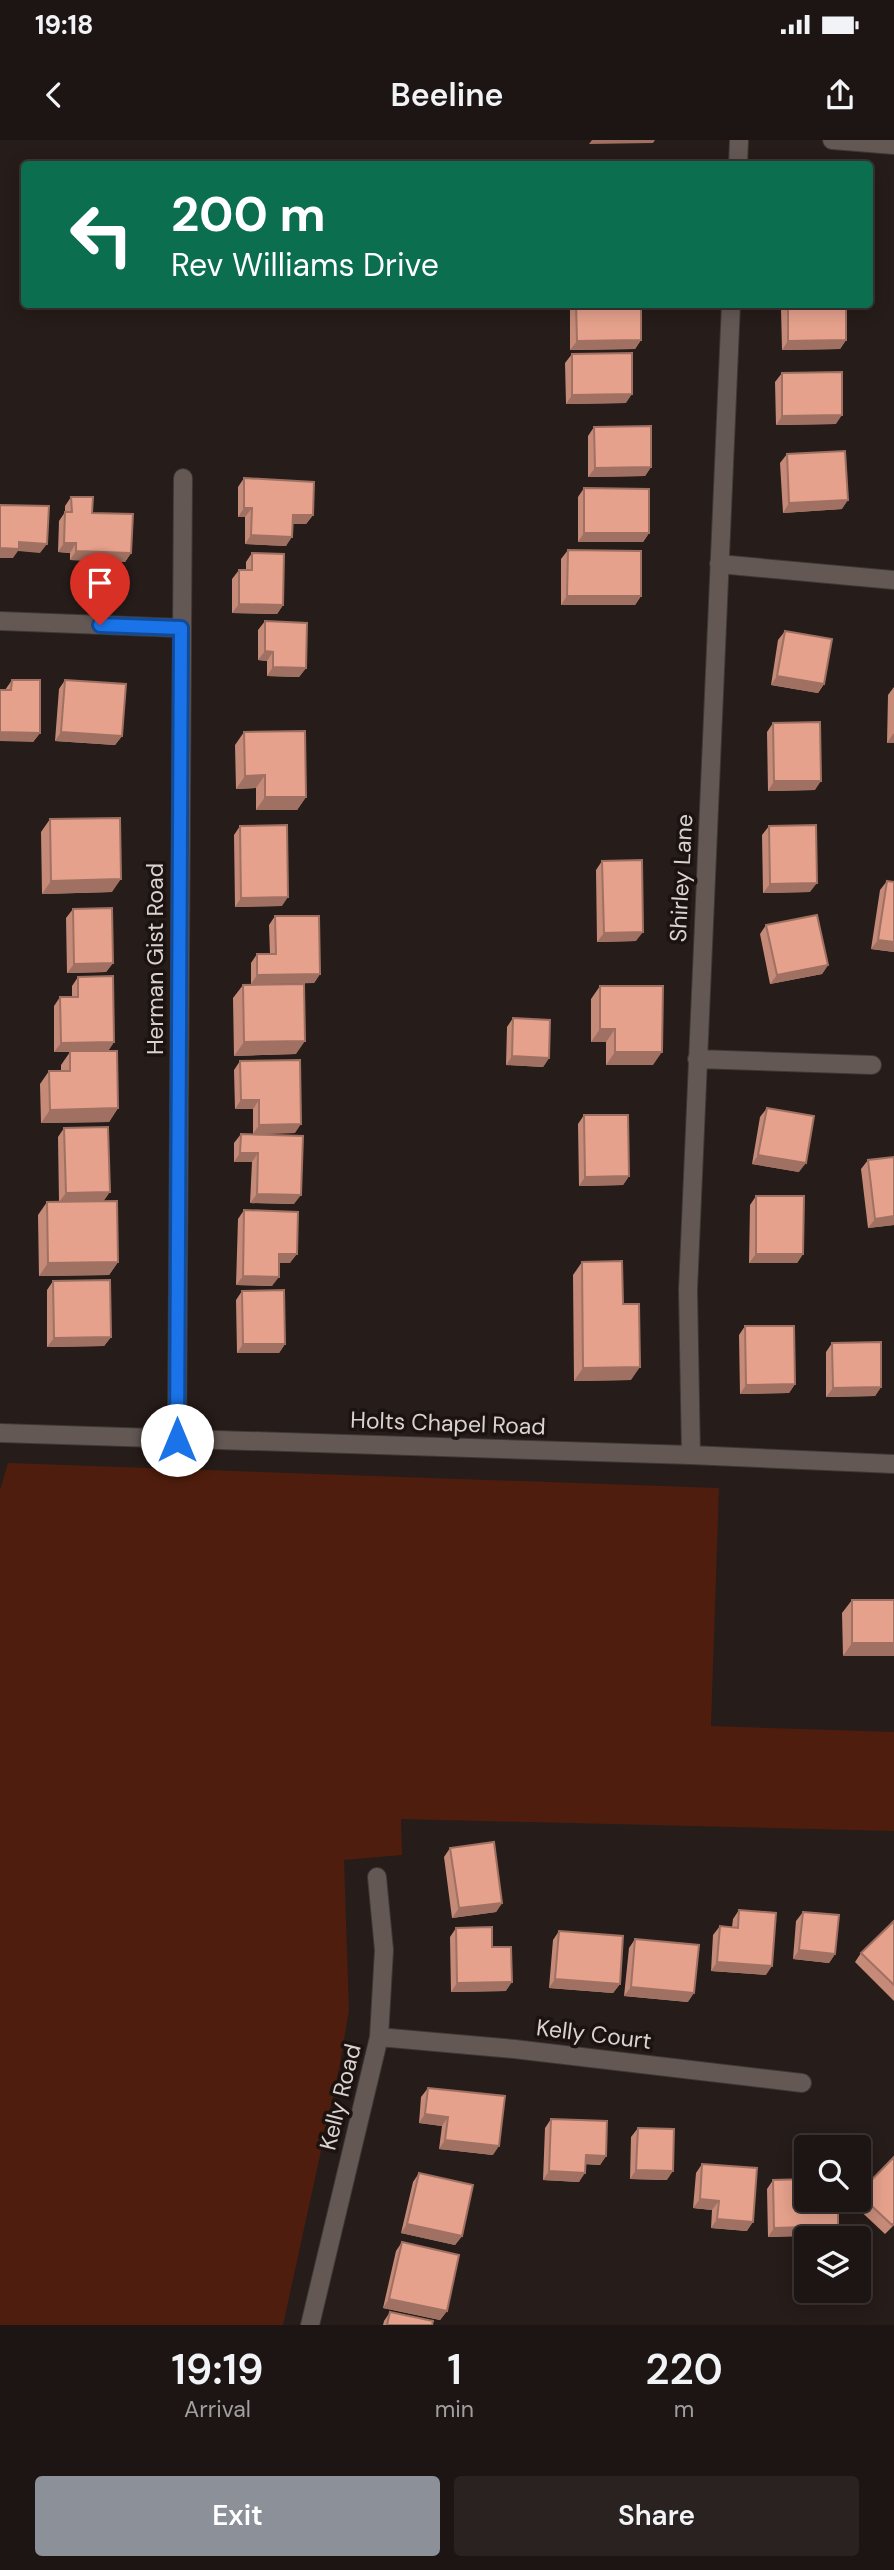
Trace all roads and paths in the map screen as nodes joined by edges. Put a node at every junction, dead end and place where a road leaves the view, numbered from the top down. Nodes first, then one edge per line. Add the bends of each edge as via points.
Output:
1 (739, 140) edge
2 (832, 140) edge
3 (894, 145) edge
4 (738, 161) edge
5 (731, 308) edge
6 (183, 478) dead end
7 (719, 564) junction
8 (894, 580) edge
9 (0, 621) edge
10 (181, 628) junction
11 (697, 1059) junction
12 (872, 1065) dead end
13 (0, 1433) edge
14 (177, 1440) junction
15 (691, 1455) junction
16 (894, 1464) edge
17 (377, 1877) dead end
18 (379, 2037) junction
19 (803, 2083) dead end
20 (310, 2325) edge

1 - 4 street
2 - 3 street
5 - 7 street, Shirley Lane
6 - 10 street, Herman Gist Road
7 - 8 street
7 - 11 street, Shirley Lane
9 - 10 street
10 - 14 street, Herman Gist Road
11 - 12 street
11 - 15 street, Shirley Lane via 688,1290
13 - 14 street, Holts Chapel Road
14 - 15 street, Holts Chapel Road
15 - 16 street, Holts Chapel Road
17 - 18 street, Kelly Road via 384,1950
18 - 19 street, Kelly Court
18 - 20 street, Kelly Road

